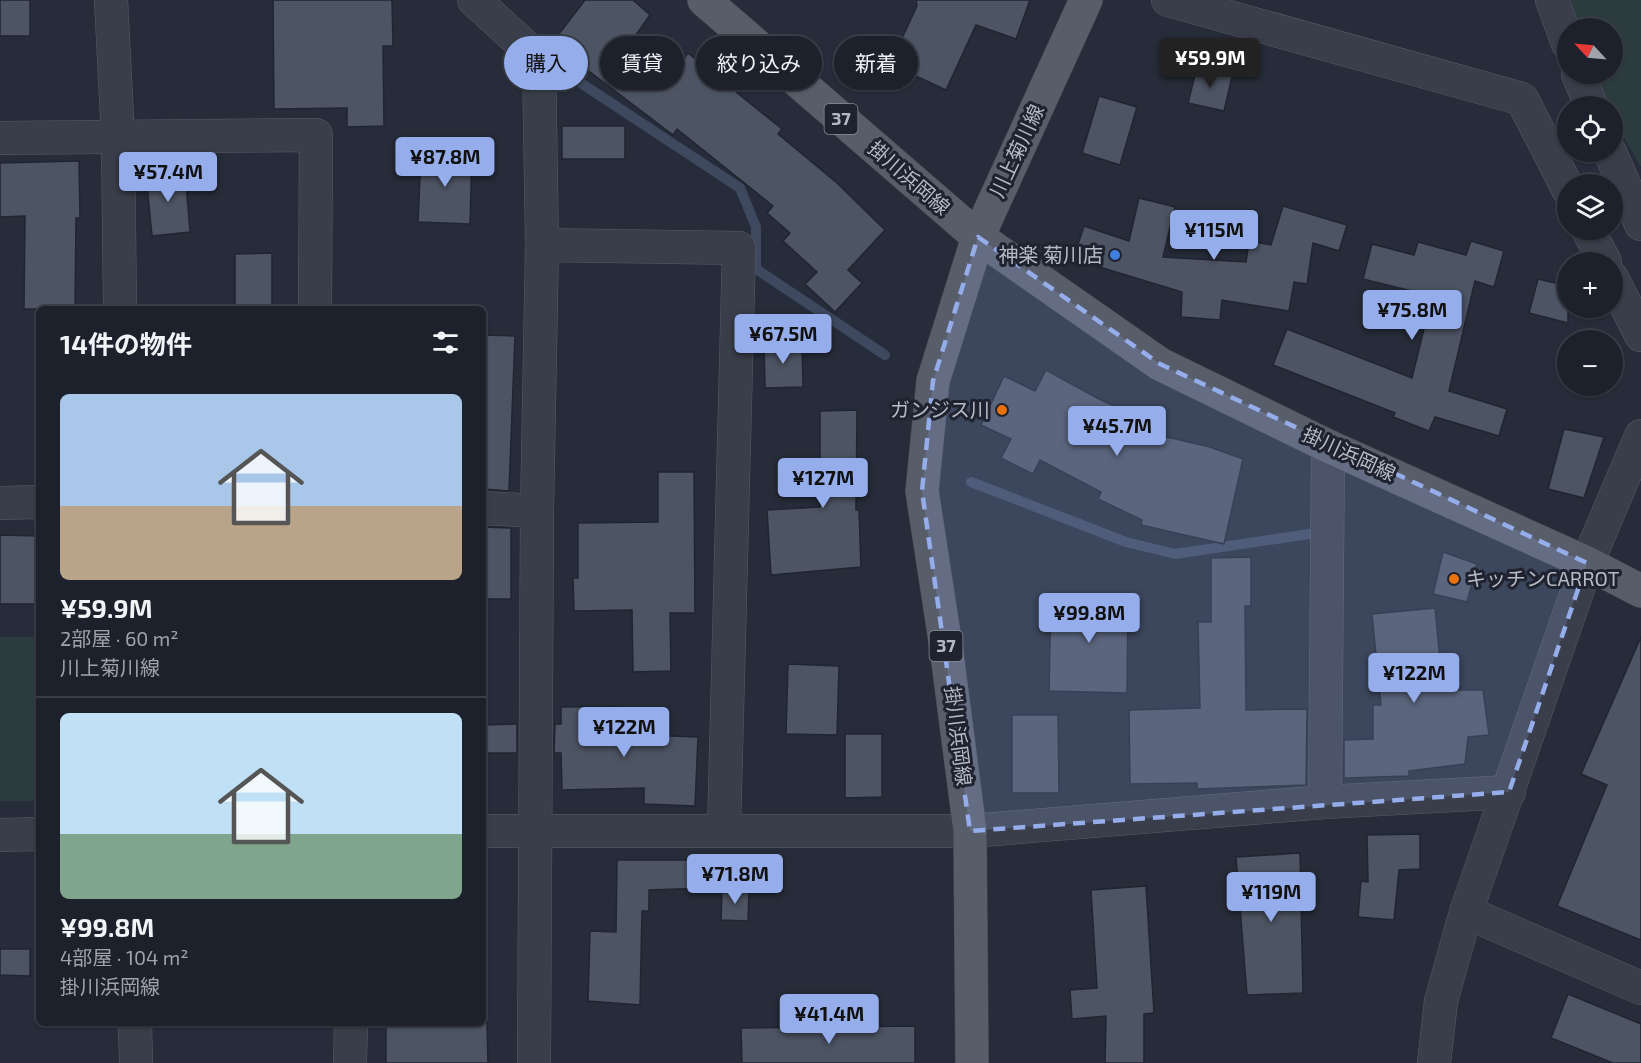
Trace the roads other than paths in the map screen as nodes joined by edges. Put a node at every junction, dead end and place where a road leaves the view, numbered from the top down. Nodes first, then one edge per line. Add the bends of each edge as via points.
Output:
1 (111, 0) edge
2 (474, 0) edge
3 (704, 0) edge
4 (1086, 0) edge
5 (1168, 0) edge
6 (1552, 0) edge
7 (1559, 18) edge
8 (118, 136) junction
9 (0, 138) edge
10 (1614, 162) edge
11 (1560, 174) edge
12 (1641, 224) edge
13 (978, 237) junction
14 (542, 245) junction
15 (1623, 300) edge
16 (120, 306) edge
17 (315, 306) edge
18 (1641, 335) edge
19 (1641, 436) edge
20 (1329, 446) junction
21 (36, 502) edge
22 (0, 503) edge
23 (486, 508) edge
24 (537, 511) junction
25 (1587, 563) junction
26 (1641, 591) edge
27 (1509, 792) junction
28 (1325, 802) junction
29 (536, 830) junction
30 (724, 830) junction
31 (486, 831) edge
32 (970, 831) junction
33 (36, 834) edge
34 (0, 835) edge
35 (1466, 912) junction
36 (1641, 988) edge
37 (135, 1026) edge
38 (351, 1026) edge
39 (136, 1063) edge
40 (351, 1063) edge
41 (534, 1063) edge
42 (972, 1063) edge
43 (1434, 1063) edge

1 - 8 street
2 - 14 street via 539,59
3 - 13 main road, 掛川浜岡線 / 37
4 - 13 main road, 川上菊川線
5 - 11 street via 1522,99
6 - 7 street
8 - 9 street
8 - 16 street
8 - 17 street via 316,135
10 - 12 street
13 - 20 main road, 掛川浜岡線 / 37 via 1160,364
13 - 32 main road, 掛川浜岡線 / 37 via 933,381 922,491
14 - 24 street
14 - 30 street via 739,248
15 - 18 street
19 - 25 street
20 - 25 main road, 掛川浜岡線 / 37
20 - 28 street
21 - 22 street
23 - 24 street
24 - 29 street
25 - 26 main road, 掛川浜岡線 / 37
25 - 27 street
27 - 28 street
27 - 35 street
28 - 32 street
29 - 30 street
29 - 31 street
29 - 41 street
30 - 32 street
32 - 42 main road, 掛川浜岡線 / 37
33 - 34 street
35 - 36 street
35 - 43 street via 1441,1001
37 - 39 street
38 - 40 street

